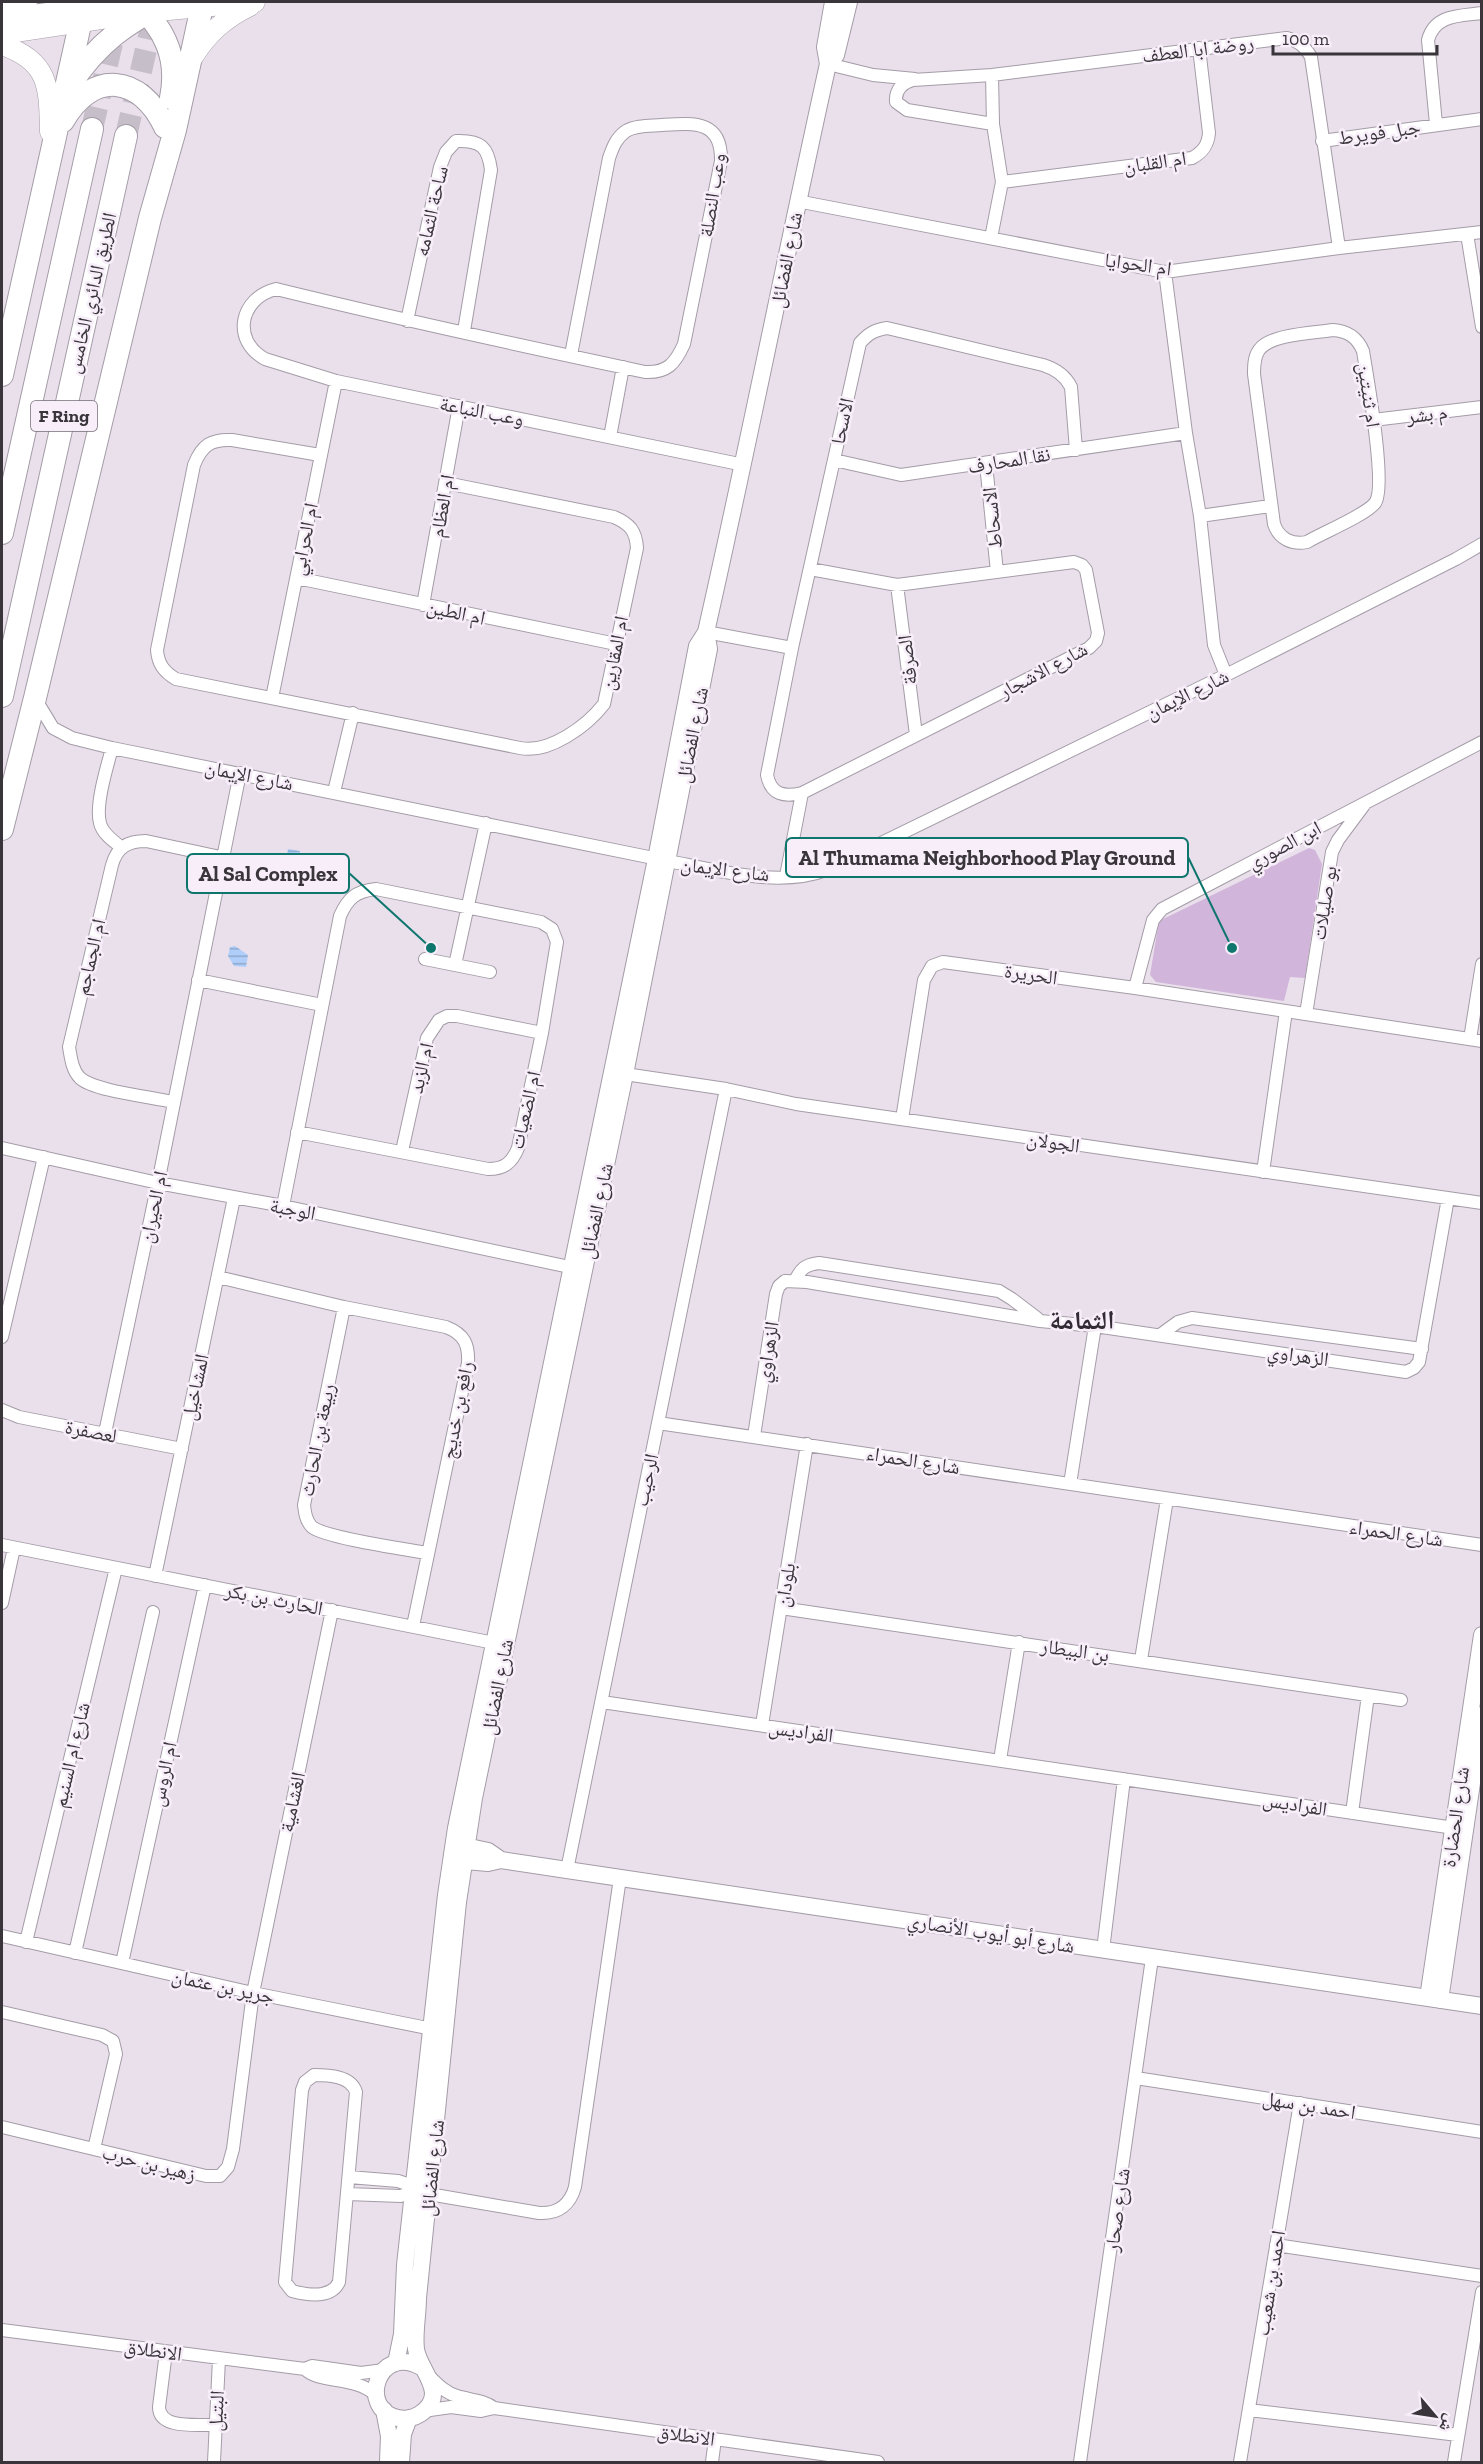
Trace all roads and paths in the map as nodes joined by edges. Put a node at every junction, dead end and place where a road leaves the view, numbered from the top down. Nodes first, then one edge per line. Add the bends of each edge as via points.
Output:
1 (24, 2) edge
2 (121, 2) edge
3 (257, 2) edge
4 (833, 2) edge
5 (849, 2) edge
6 (172, 4) edge
7 (202, 4) edge
8 (2, 5) edge
9 (141, 7) edge
10 (83, 11) edge
11 (1482, 13) edge
12 (2, 20) edge
13 (2, 34) edge
14 (2, 45) edge
15 (1199, 48) junction
16 (190, 62) junction
17 (828, 64) junction
18 (992, 75) junction
19 (918, 80) junction
20 (65, 93) junction
21 (1482, 119) edge
22 (993, 124) junction
23 (1436, 124) junction
24 (165, 127) junction
25 (92, 129) tunnel mouth
26 (57, 133) junction
27 (126, 136) tunnel mouth
28 (1322, 141) junction
29 (50, 158) junction
30 (1002, 182) junction
31 (797, 201) junction
32 (150, 218) junction
33 (1482, 232) edge
34 (1467, 234) junction
35 (992, 238) junction
36 (1339, 248) junction
37 (1165, 272) junction
38 (1481, 310) edge
39 (407, 321) junction
40 (244, 324) joint
41 (1482, 327) edge
42 (464, 332) junction
43 (571, 355) junction
44 (623, 367) junction
45 (2, 375) edge
46 (336, 381) junction
47 (459, 406) junction
48 (1482, 407) edge
49 (1373, 420) junction
50 (1186, 433) junction
51 (610, 437) junction
52 (1076, 450) junction
53 (320, 455) junction
54 (834, 460) junction
55 (986, 464) junction
56 (744, 465) junction
57 (447, 483) junction
58 (1270, 506) junction
59 (1200, 516) junction
60 (2, 533) edge
61 (1482, 543) edge
62 (1482, 552) edge
63 (1456, 559) junction
64 (810, 568) junction
65 (998, 572) junction
66 (297, 578) junction
67 (897, 585) junction
68 (423, 605) junction
69 (706, 632) junction
70 (616, 644) junction
71 (792, 648) junction
72 (1226, 675) junction
73 (2, 696) edge
74 (35, 698) junction
75 (272, 698) junction
76 (353, 713) junction
77 (916, 735) junction
78 (1482, 742) edge
79 (112, 748) junction
80 (240, 773) junction
81 (334, 792) junction
82 (802, 793) junction
83 (1366, 802) junction
84 (486, 823) junction
85 (2, 829) edge
86 (121, 847) junction
87 (225, 858) junction
88 (662, 860) junction
89 (786, 876) junction
90 (468, 906) junction
91 (425, 959) dead end
92 (1482, 964) edge
93 (455, 965) junction
94 (490, 972) dead end
95 (198, 980) junction
96 (1135, 988) junction
97 (322, 1005) junction
98 (1286, 1011) junction
99 (1306, 1014) junction
100 (622, 1019) junction
101 (542, 1033) junction
102 (1476, 1040) edge
103 (625, 1074) junction
104 (726, 1089) junction
105 (173, 1102) junction
106 (902, 1119) junction
107 (297, 1132) junction
108 (2, 1148) edge
109 (402, 1150) junction
110 (44, 1157) junction
111 (1263, 1172) junction
112 (158, 1183) junction
113 (234, 1198) junction
114 (1448, 1198) junction
115 (1482, 1203) edge
116 (283, 1206) junction
117 (578, 1269) junction
118 (218, 1277) junction
119 (795, 1281) junction
120 (344, 1306) junction
121 (1040, 1321) junction
122 (1095, 1326) junction
123 (1160, 1335) junction
124 (2, 1337) edge
125 (1422, 1349) junction
126 (2, 1410) edge
127 (658, 1423) junction
128 (105, 1433) junction
129 (754, 1436) junction
130 (807, 1444) junction
131 (182, 1449) junction
132 (1070, 1484) junction
133 (1167, 1499) junction
134 (1482, 1545) edge
135 (8, 1547) edge
136 (427, 1553) junction
137 (116, 1568) junction
138 (155, 1576) junction
139 (205, 1585) junction
140 (2, 1603) edge
141 (781, 1608) junction
142 (332, 1610) junction
143 (153, 1612) dead end
144 (413, 1626) junction
145 (1482, 1635) edge
146 (1019, 1642) junction
147 (494, 1643) junction
148 (1141, 1660) junction
149 (1480, 1662) edge
150 (495, 1694) junction
151 (1368, 1695) junction
152 (1401, 1700) dead end
153 (602, 1702) junction
154 (1482, 1715) edge
155 (762, 1725) junction
156 (1000, 1760) junction
157 (1124, 1779) junction
158 (1352, 1813) junction
159 (1459, 1829) junction
160 (458, 1852) junction
161 (567, 1870) junction
162 (620, 1878) junction
163 (2, 1936) edge
164 (26, 1942) junction
165 (1103, 1950) junction
166 (75, 1953) junction
167 (1152, 1958) junction
168 (122, 1963) junction
169 (253, 1994) junction
170 (1434, 1999) junction
171 (1482, 2006) edge
172 (2, 2012) edge
173 (438, 2030) junction
174 (1136, 2078) junction
175 (1300, 2103) junction
176 (2, 2127) edge
177 (1482, 2132) edge
178 (94, 2149) junction
179 (349, 2177) junction
180 (421, 2192) junction
181 (347, 2194) junction
182 (1276, 2245) junction
183 (410, 2272) junction
184 (1482, 2276) edge
185 (1482, 2292) edge
186 (2, 2330) edge
187 (166, 2352) junction
188 (219, 2359) junction
189 (390, 2366) junction
190 (305, 2369) junction
191 (425, 2372) junction
192 (380, 2403) junction
193 (494, 2409) junction
194 (1249, 2410) junction
195 (416, 2415) junction
196 (216, 2425) junction
197 (1458, 2435) junction
198 (715, 2439) junction
199 (848, 2461) edge
200 (214, 2463) edge
201 (388, 2463) edge
202 (401, 2463) edge
203 (712, 2463) edge
204 (878, 2463) edge
205 (1080, 2463) edge
206 (1240, 2463) edge
207 (1454, 2463) edge

1 - 8 main road
2 - 10 highway
3 - 7 main road
3 - 16 main road via 224,20
4 - 17 street, شارع الفضائل via 825,47
5 - 17 street, شارع الفضائل via 836,55
6 - 7 main road
6 - 9 highway
7 - 16 highway
9 - 10 main road
9 - 20 highway via 94,51
9 - 24 highway via 167,40 171,56 172,93
10 - 12 highway
10 - 13 main road
10 - 20 highway
11 - 23 street, جبل فويرط via 1442,19 1430,33
14 - 29 main road via 30,59 45,77 50,101
15 - 18 street, روضة ابا العطف
15 - 28 street, روضة ابا العطف via 1287,38 1300,44 1311,57
15 - 30 street, ام القلبان via 1209,133 1200,154
16 - 32 highway
17 - 19 street, روضة ابا العطف
17 - 31 street, شارع الفضائل
18 - 19 street, روضة ابا العطف
18 - 22 street
19 - 22 street via 907,82 897,91 896,102 902,108
20 - 26 highway
21 - 23 street, جبل فويرط
22 - 30 street
23 - 28 street, جبل فويرط
24 - 26 highway via 143,96 131,88 107,85 82,95
24 - 32 highway
25 - 60 highway, الطريق الدائري الخامس / F Ring
26 - 29 highway
27 - 73 highway, الطريق الدائري الخامس / F Ring
28 - 36 street, روضة ابا العطف
29 - 45 highway
30 - 35 street
31 - 35 street, ام الحوايا
31 - 56 street, شارع الفضائل
32 - 74 highway
33 - 34 street, ام الحوايا
34 - 36 street, ام الحوايا
34 - 38 street
35 - 37 street, ام الحوايا
36 - 37 street, ام الحوايا
37 - 50 street
38 - 41 street
39 - 40 street, وعب النصلة via 276,289 253,301
39 - 42 street, وعب النصلة
39 - 42 street, ساحة الثمامه via 440,167 456,141 469,141 489,154 491,170
40 - 46 street, وعب النباعة via 243,333 255,354
42 - 43 street, وعب النصلة
43 - 44 street, وعب النصلة
43 - 44 street, وعب النصلة via 609,158 617,139 633,127 698,124 710,129 722,148 684,344 669,368 657,373
44 - 51 street
46 - 47 street, وعب النباعة
46 - 53 street, ام الحرابي
47 - 51 street, وعب النباعة
47 - 57 street, ام العظام
48 - 49 street, م بشر
49 - 58 street, ام ثنيتين via 1380,487 1371,507 1307,542 1298,543 1290,542 1276,530
49 - 58 street, ام ثنيتين via 1363,351 1350,334 1333,330 1281,338 1259,350 1254,374
50 - 52 street, نقا المحارف
50 - 59 street
51 - 56 street, وعب النباعة
52 - 54 street, الاسحا via 1071,387 1059,371 886,328 867,334 860,343
52 - 55 street, نقا المحارف
53 - 66 street, ام الحرابي
53 - 75 street, ام المقارين via 225,440 207,443 194,465 158,660 176,679
54 - 55 street, نقا المحارف via 901,475
54 - 64 street, الاسحا
55 - 65 street, الاسحاط
56 - 69 street, شارع الفضائل
57 - 68 street, ام العظام
57 - 70 street, ام المقارين via 615,517 633,529 637,548
58 - 59 street
59 - 72 street via 1214,645
61 - 63 street, شارع الإيمان
62 - 63 street, شارع الإيمان
63 - 72 street, شارع الإيمان
64 - 67 street, شارع الاشجار
64 - 71 street, الاسحا
65 - 67 street, شارع الاشجار
65 - 77 street, شارع الاشجار via 1074,562 1082,565 1098,633 1096,641
66 - 68 street, ام الطين
66 - 75 street, ام الحرابي
67 - 77 street, الصرفة
68 - 70 street, ام الطين
69 - 71 street
69 - 88 street, شارع الفضائل via 709,649
69 - 88 street via 697,646 671,782
70 - 76 street, ام المقارين via 604,704 594,716 540,749
71 - 82 street, الاسحا via 767,775 769,786 782,794
72 - 89 street, شارع الإيمان via 826,870 807,876
74 - 79 street, شارع الإيمان via 53,728 72,738
74 - 85 highway
75 - 76 street, ام المقارين
76 - 81 street
77 - 82 street, شارع الاشجار
78 - 83 street, ابن الصوري
79 - 80 street, شارع الإيمان
79 - 86 street via 98,810 100,824
80 - 81 street, شارع الإيمان
80 - 87 street, ام الحيران
81 - 84 street, شارع الإيمان
82 - 89 street
83 - 96 street, ابن الصوري via 1162,909 1153,920
83 - 99 street, بو صليلات via 1332,852
84 - 88 street, شارع الإيمان
84 - 90 street
86 - 87 street via 133,841 146,841
86 - 105 street, ام الجماجم via 112,865 69,1047 72,1065 81,1078 96,1086
87 - 95 street, ام الحيران
88 - 89 street, شارع الإيمان via 760,876
88 - 100 street
88 - 103 street, شارع الفضائل via 648,926 653,934
90 - 93 street
90 - 97 street, ام الضعيات via 376,889 354,894 340,916
90 - 101 street, ام الضعيات via 541,922 556,935
91 - 93 street
92 - 102 street
93 - 94 street
95 - 97 street
95 - 105 street, ام الحيران
96 - 98 street, الحريرة
96 - 106 street, الحريرة via 944,962 932,966 924,980
97 - 107 street, ام الضعيات
98 - 99 street, الحريرة
98 - 111 street
99 - 102 street, الحريرة
100 - 103 street via 625,1025 619,1068
100 - 117 street
101 - 109 street, ام الزبد via 457,1016 439,1020 427,1038
101 - 109 street, ام الضعيات via 518,1148 506,1166 488,1169
103 - 104 street, الجولان
103 - 117 street, شارع الفضائل
104 - 106 street, الجولان via 796,1104
104 - 127 street, الرحيب
105 - 112 street, ام الحيران
106 - 111 street, الجولان
107 - 109 street, ام الضعيات
107 - 116 street, ام الضعيات
108 - 110 street, الوجبة
110 - 112 street, الوجبة
110 - 124 street
111 - 114 street, الجولان
112 - 113 street, الوجبة
112 - 128 street, ام الحيران
113 - 116 street, الوجبة
113 - 118 street, المشاخيل
114 - 115 street, الجولان
114 - 125 street, الزهراوي
116 - 117 street, الوجبة
117 - 147 street
117 - 150 street, شارع الفضائل
118 - 120 street, رافع بن خديج
118 - 131 street, المشاخيل
119 - 121 street, الزهراوي
119 - 121 street, الزهراوي via 801,1269 819,1263 999,1292
119 - 129 street, الزهراوي via 785,1281 776,1294
120 - 136 street, ربيعة بن الحارث via 304,1505 309,1525 326,1533
120 - 136 street, رافع بن خديج via 446,1327 464,1338 469,1349
121 - 122 street, الزهراوي
122 - 123 street, الزهراوي
122 - 132 street
123 - 125 street, الزهراوي via 1178,1322 1192,1318
123 - 125 street, الزهراوي via 1406,1372 1419,1362
126 - 128 street, لعصفرة via 9,1415
127 - 129 street, شارع الحمراء
127 - 153 street, الرحيب
128 - 131 street, لعصفرة
129 - 130 street, شارع الحمراء
130 - 132 street, شارع الحمراء
130 - 141 street, بلودان
131 - 138 street, المشاخيل
132 - 133 street, شارع الحمراء
133 - 134 street, شارع الحمراء
133 - 148 street
135 - 137 street, الحارث بن بكر
135 - 140 street
136 - 144 street, رافع بن خديج
137 - 138 street, الحارث بن بكر
137 - 164 street, شارع ام السنيم
138 - 139 street, الحارث بن بكر
139 - 142 street, الحارث بن بكر
139 - 168 street, ام الروس
141 - 146 street, بن البيطار
141 - 155 street, بلودان
142 - 144 street, الحارث بن بكر
142 - 169 street, الغشامية
143 - 166 street
144 - 147 street, الحارث بن بكر
145 - 149 street, شارع الحضارة
146 - 148 street, بن البيطار
146 - 156 street
147 - 150 street via 498,1651
147 - 160 street
148 - 151 street, بن البيطار
149 - 159 street, شارع الحضارة
150 - 160 street, شارع الفضائل
151 - 152 street, بن البيطار
151 - 158 street
153 - 155 street, الفراديس
153 - 161 street, الرحيب
154 - 159 street, شارع الحضارة
155 - 156 street, الفراديس
156 - 157 street, الفراديس
157 - 158 street, الفراديس
157 - 165 street
158 - 159 street, الفراديس
159 - 170 street, شارع الحضارة
160 - 161 street, شارع أبو أيوب الأنصاري via 488,1851 501,1860
160 - 173 street, شارع الفضائل
161 - 162 street, شارع أبو أيوب الأنصاري
162 - 165 street, شارع أبو أيوب الأنصاري
162 - 180 street via 575,2187 569,2202 556,2211 539,2213
163 - 164 street, جرير بن عثمان
164 - 166 street, جرير بن عثمان
165 - 167 street, شارع أبو أيوب الأنصاري
166 - 168 street, جرير بن عثمان
167 - 170 street, شارع أبو أيوب الأنصاري
167 - 174 street, شارع صحار
168 - 169 street, جرير بن عثمان
169 - 173 street, جرير بن عثمان
169 - 178 street, زهير بن حرب via 233,2149 220,2176
170 - 171 street, شارع أبو أيوب الأنصاري
172 - 178 street via 102,2035 113,2041 116,2054
173 - 180 street, شارع الفضائل
174 - 175 street, احمد بن سهل
174 - 205 street, شارع صحار
175 - 177 street, احمد بن سهل
175 - 182 street, احمد بن شعيب
176 - 178 street, زهير بن حرب
179 - 180 street via 402,2182
179 - 181 street
179 - 181 street via 354,2087 342,2079 314,2075 304,2082 302,2090 285,2276 292,2291 326,2294 337,2286
180 - 181 street via 401,2196
180 - 183 street, شارع الفضائل
182 - 184 street
182 - 194 street, احمد بن شعيب
183 - 189 street via 402,2334
183 - 191 street via 416,2343
185 - 197 street
186 - 187 street, الانطلاق
187 - 188 street, الانطلاق
187 - 196 street via 160,2415 171,2422
188 - 190 street, الانطلاق
188 - 196 street, البتيل
189 - 190 street, الانطلاق via 361,2373 312,2366
189 - 191 street via 409,2362
189 - 192 street via 377,2381
190 - 192 street, الانطلاق via 311,2375 357,2383
191 - 193 street, الانطلاق via 454,2395 486,2403
191 - 195 street via 433,2387 432,2398
192 - 195 street via 394,2417
192 - 201 street via 389,2436
193 - 195 street, الانطلاق via 451,2407
193 - 198 street, الانطلاق
194 - 197 street
194 - 206 street, احمد بن شعيب
195 - 202 street via 403,2434
196 - 200 street, البتيل
197 - 207 street
198 - 199 street, الانطلاق
198 - 203 street
199 - 204 street, الانطلاق

